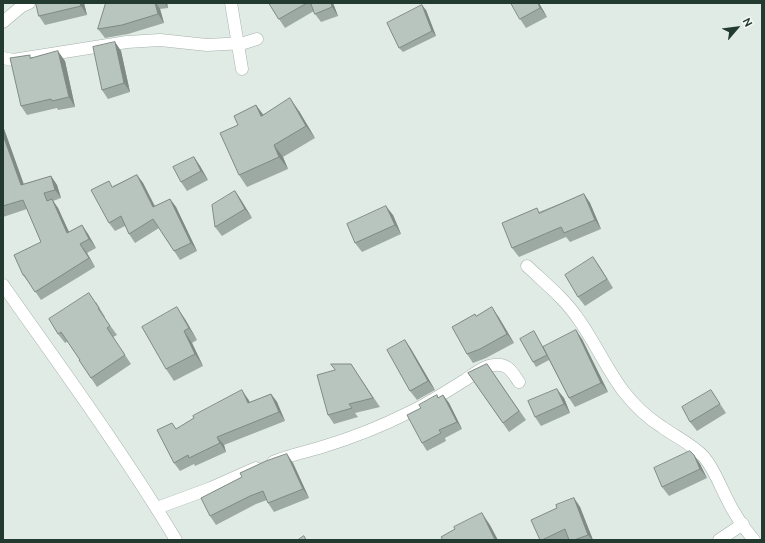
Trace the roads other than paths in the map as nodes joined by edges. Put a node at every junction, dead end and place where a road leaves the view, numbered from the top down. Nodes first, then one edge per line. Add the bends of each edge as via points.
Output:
1 (29, 3) edge
2 (231, 3) edge
3 (3, 22) edge
4 (257, 39) dead end
5 (238, 43) junction
6 (3, 58) edge
7 (242, 68) dead end
8 (526, 266) dead end
9 (3, 285) edge
10 (519, 382) dead end
11 (157, 508) junction
12 (743, 524) junction
13 (176, 540) edge
14 (719, 540) edge
15 (754, 540) edge

1 - 3 street
2 - 5 street
4 - 5 street
5 - 6 street via 207,45 153,40 13,60
5 - 7 street
8 - 12 street via 552,289 580,320 613,377 634,405 704,457
9 - 11 street
10 - 11 street via 510,368 503,364 493,365 395,419 323,447 260,466
11 - 13 street
12 - 14 street
12 - 15 street

